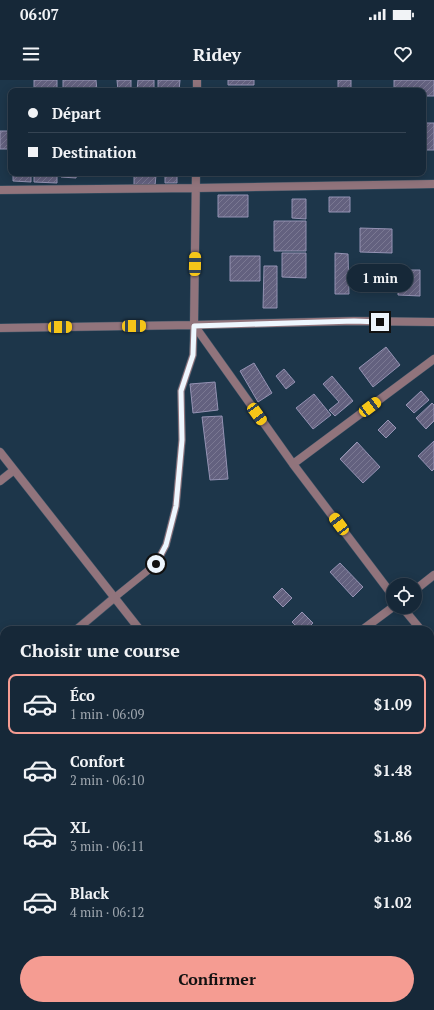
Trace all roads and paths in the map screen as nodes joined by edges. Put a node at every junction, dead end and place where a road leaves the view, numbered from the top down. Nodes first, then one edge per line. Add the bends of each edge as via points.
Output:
1 (196, 176) edge
2 (434, 184) edge
3 (196, 188) junction
4 (0, 190) edge
5 (434, 322) edge
6 (194, 326) junction
7 (0, 328) edge
8 (434, 359) edge
9 (0, 452) edge
10 (294, 464) junction
11 (14, 470) junction
12 (0, 481) edge
13 (434, 575) edge
14 (422, 584) edge
15 (386, 587) edge
16 (114, 598) junction
17 (386, 612) edge
18 (408, 614) edge
19 (81, 626) edge
20 (137, 626) edge
21 (367, 626) edge
22 (418, 626) edge

1 - 3 street
2 - 3 street
3 - 4 street
3 - 6 street
5 - 6 street via 354,321
6 - 7 street
6 - 10 street
6 - 16 lane via 193,355 181,391 182,440 176,506 166,545 156,564
8 - 10 street
9 - 11 street
10 - 15 street
11 - 12 street
11 - 16 street
13 - 14 street
16 - 19 street
16 - 20 street
17 - 21 street
18 - 22 street

